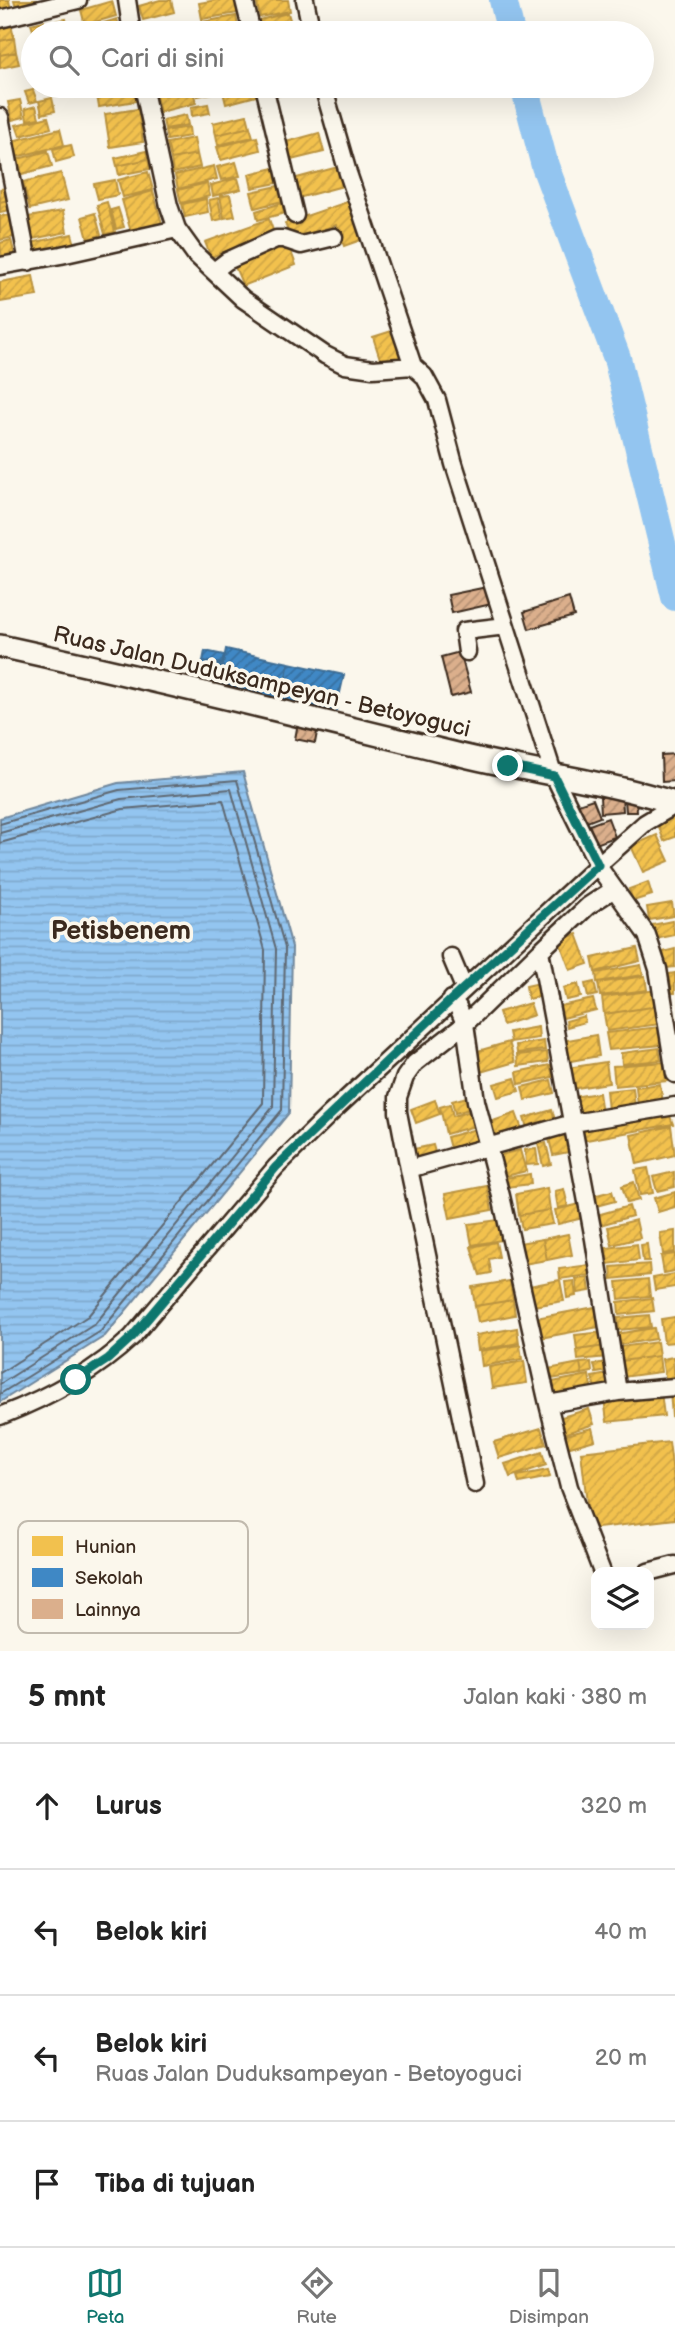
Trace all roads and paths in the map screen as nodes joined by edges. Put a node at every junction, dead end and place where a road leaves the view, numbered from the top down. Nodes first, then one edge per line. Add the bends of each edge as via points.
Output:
1 (78, 0) edge
2 (127, 0) edge
3 (244, 0) edge
4 (305, 0) edge
5 (0, 19) edge
6 (130, 21) edge
7 (249, 21) edge
8 (309, 21) edge
9 (146, 98) edge
10 (267, 98) edge
11 (326, 98) edge
12 (0, 117) edge
13 (295, 215) dead end
14 (177, 229) junction
15 (334, 237) dead end
16 (28, 261) junction
17 (0, 266) edge
18 (214, 271) junction
19 (413, 366) junction
20 (506, 626) junction
21 (0, 646) edge
22 (467, 652) dead end
23 (554, 776) junction
24 (675, 804) edge
25 (605, 875) junction
26 (540, 951) junction
27 (451, 957) dead end
28 (464, 988) junction
29 (459, 1012) junction
30 (675, 1074) edge
31 (675, 1106) edge
32 (573, 1123) junction
33 (488, 1148) junction
34 (409, 1169) junction
35 (675, 1387) edge
36 (618, 1392) junction
37 (548, 1404) junction
38 (0, 1416) edge
39 (475, 1484) dead end
40 (675, 1565) edge
41 (600, 1567) edge
42 (654, 1570) edge

1 - 5 street
2 - 6 street
3 - 7 street
4 - 8 street
9 - 14 street
10 - 13 street
11 - 19 street
12 - 16 street
14 - 16 street
14 - 18 street
15 - 18 street via 301,245 276,239
16 - 17 street
18 - 19 street via 243,299 345,365 373,369
19 - 20 street via 437,400
20 - 22 street via 464,631
20 - 23 street
21 - 23 main road, Ruas Jalan Duduksampeyan - Betoyoguci
23 - 24 main road, Ruas Jalan Duduksampeyan - Betoyoguci via 636,791
23 - 25 street
24 - 25 street via 645,823
25 - 26 street via 588,906
25 - 28 street
25 - 30 street via 647,935 658,970
26 - 29 street
26 - 32 street
27 - 28 street
28 - 29 street
29 - 33 street
29 - 34 street via 400,1088 398,1112
29 - 38 street via 276,1167 132,1337 108,1359 36,1403
31 - 32 street
32 - 33 street
32 - 36 street
33 - 34 street
33 - 37 street
34 - 39 street
35 - 36 street
36 - 37 street
37 - 41 street via 569,1487
40 - 42 street

